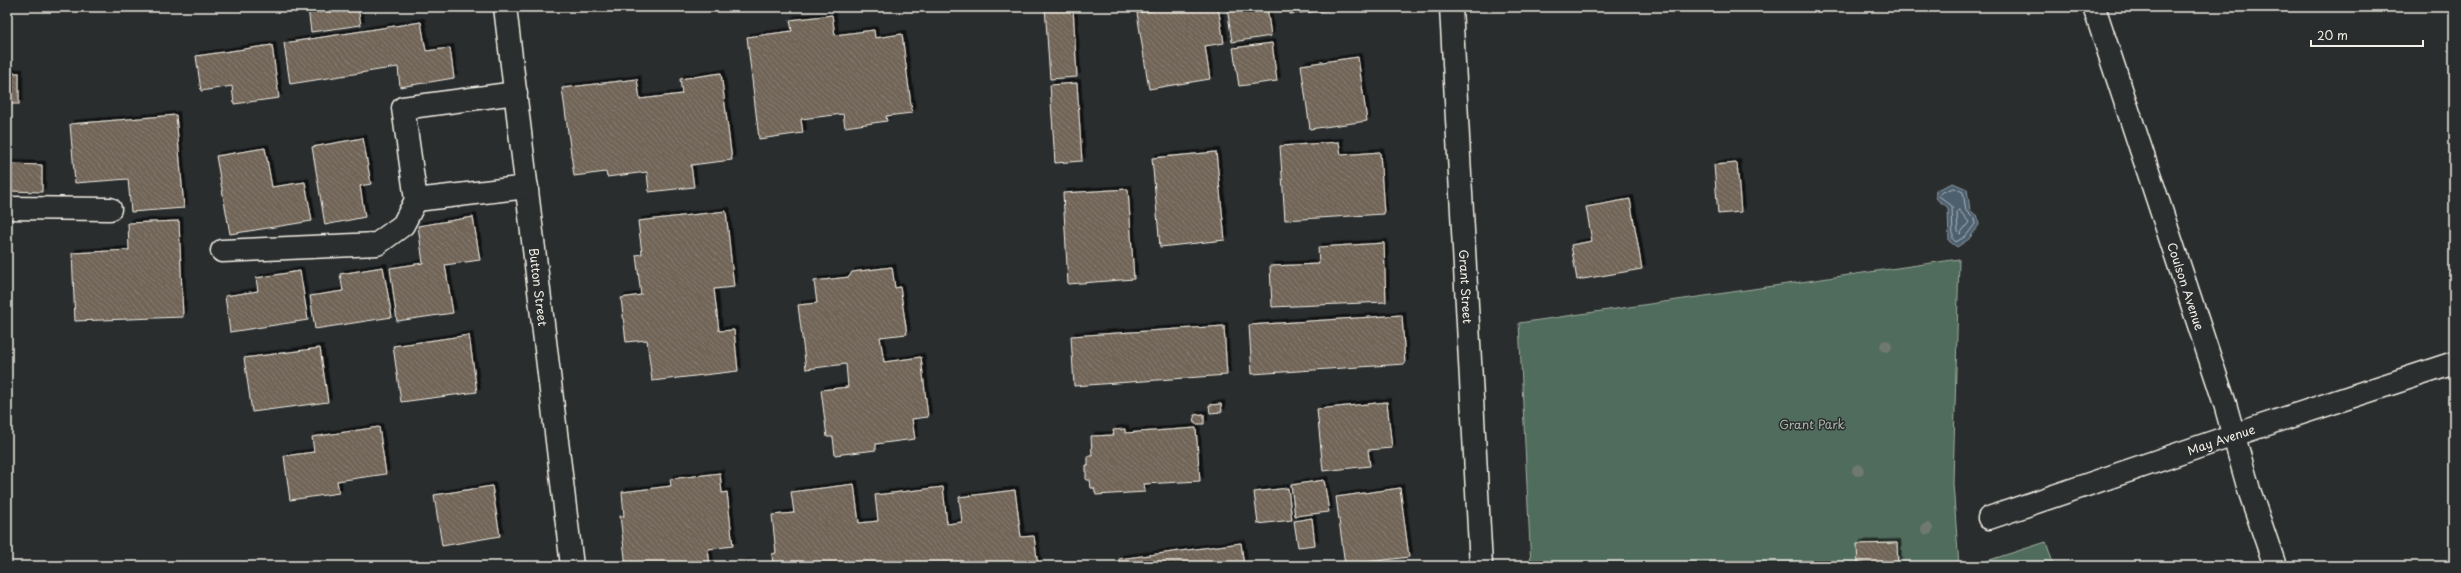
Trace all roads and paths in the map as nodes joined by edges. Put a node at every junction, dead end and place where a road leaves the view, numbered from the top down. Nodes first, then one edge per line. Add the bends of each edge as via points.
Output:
1 (506, 7) edge
2 (1451, 7) edge
3 (2094, 7) edge
4 (516, 93) junction
5 (527, 187) junction
6 (416, 200) junction
7 (7, 208) edge
8 (110, 209) dead end
9 (222, 251) dead end
10 (2454, 364) edge
11 (2234, 435) junction
12 (1989, 518) dead end
13 (572, 566) edge
14 (1481, 566) edge
15 (2275, 566) edge

1 - 4 street, Button Street
2 - 14 street, Grant Street
3 - 11 street, Coulson Avenue
4 - 5 street, Button Street
4 - 6 street via 403,108
5 - 6 street
5 - 13 street, Button Street
6 - 9 street via 403,225 377,244
7 - 8 street
10 - 11 street, May Avenue
11 - 12 street, May Avenue
11 - 15 street, Coulson Avenue via 2247,484

